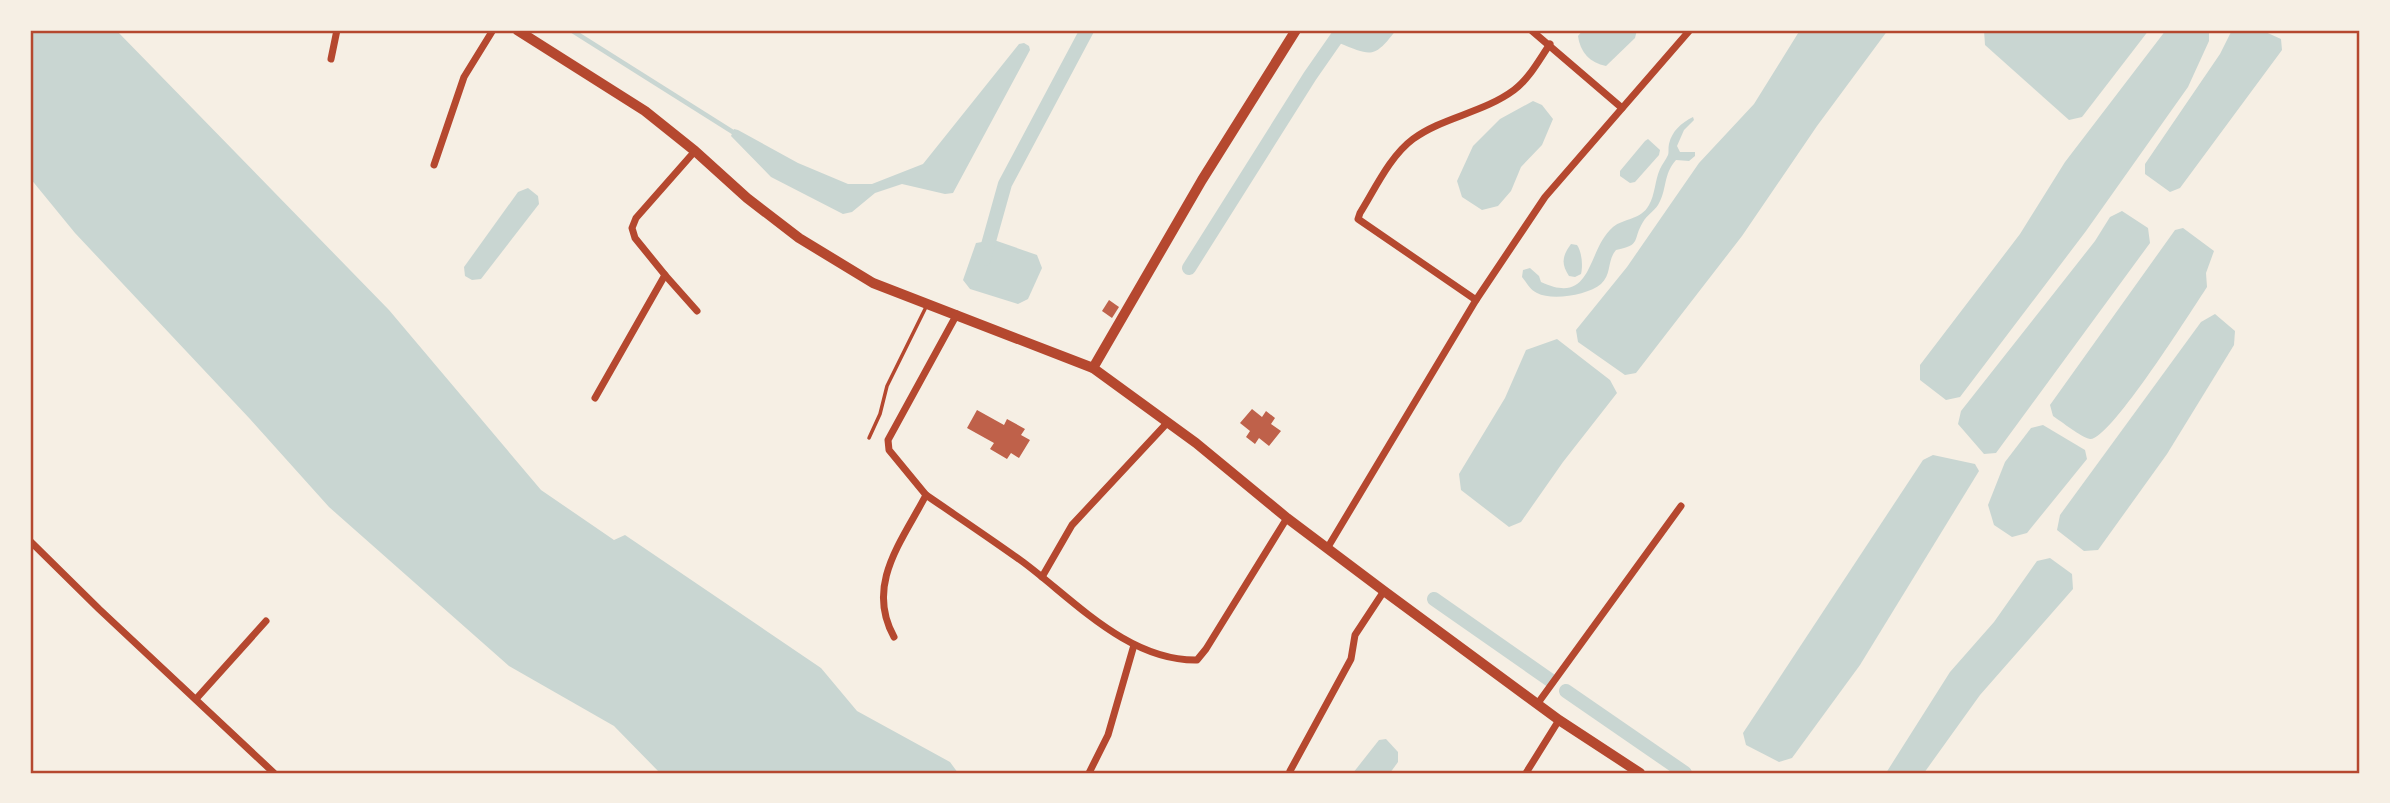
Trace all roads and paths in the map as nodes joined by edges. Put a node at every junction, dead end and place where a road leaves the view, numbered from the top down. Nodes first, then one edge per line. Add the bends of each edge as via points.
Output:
1 (337, 30) edge
2 (494, 30) edge
3 (517, 30) edge
4 (1296, 30) edge
5 (1531, 30) edge
6 (1689, 30) edge
7 (1550, 44) junction
8 (331, 59) dead end
9 (1622, 108) junction
10 (695, 151) junction
11 (434, 165) dead end
12 (665, 275) junction
13 (1476, 300) junction
14 (928, 304) junction
15 (697, 311) dead end
16 (957, 314) junction
17 (1093, 368) junction
18 (594, 398) dead end
19 (1168, 422) junction
20 (869, 438) dead end
21 (926, 495) junction
22 (1681, 506) dead end
23 (1287, 518) junction
24 (30, 541) edge
25 (1328, 547) junction
26 (1042, 577) junction
27 (1384, 591) junction
28 (266, 621) dead end
29 (894, 637) dead end
30 (1134, 645) junction
31 (196, 699) junction
32 (1538, 703) junction
33 (1559, 720) junction
34 (1290, 771) dead end
35 (274, 773) edge
36 (1089, 773) edge
37 (1526, 773) edge
38 (1640, 773) edge

1 - 8 street
2 - 11 street via 464,77
3 - 10 street via 645,111
4 - 17 street
5 - 7 street
6 - 9 street
7 - 9 street
7 - 13 street via 1516,89 1410,141 1360,213 1359,219
9 - 13 street via 1545,197
10 - 12 street via 632,228
10 - 14 street via 799,238 873,283
12 - 15 street
12 - 18 street
13 - 25 street
14 - 16 street
14 - 20 lane via 887,386
16 - 17 street
16 - 21 street via 888,440 890,450
17 - 19 street
19 - 23 street
19 - 26 street via 1072,525
21 - 26 street
21 - 29 street via 883,585 885,621
22 - 32 street
23 - 25 street
23 - 30 street via 1197,660
24 - 31 street
25 - 27 street
26 - 30 street
27 - 32 street
27 - 34 street via 1355,635 1351,659
28 - 31 street
30 - 36 street via 1108,735
31 - 35 street
32 - 33 street
33 - 37 street
33 - 38 street

